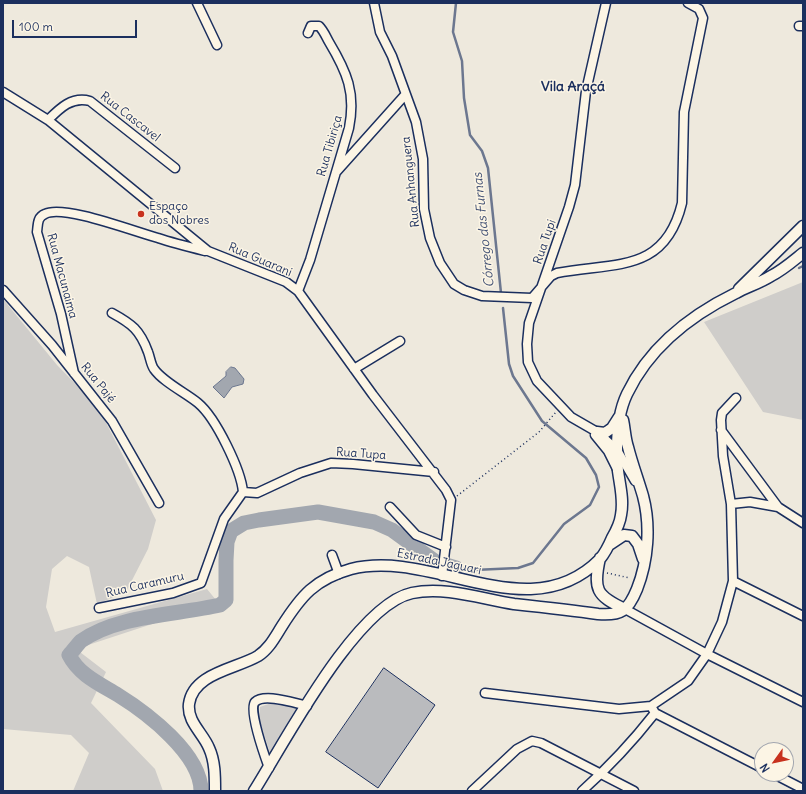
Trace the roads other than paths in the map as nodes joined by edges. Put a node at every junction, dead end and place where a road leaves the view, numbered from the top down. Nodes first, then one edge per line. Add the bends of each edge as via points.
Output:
1 (197, 3) edge
2 (374, 3) edge
3 (606, 3) edge
4 (688, 3) edge
5 (308, 33) dead end
6 (217, 45) dead end
7 (3, 92) edge
8 (405, 95) junction
9 (48, 120) junction
10 (175, 168) dead end
11 (335, 173) junction
12 (803, 226) edge
13 (208, 251) junction
14 (803, 254) edge
15 (541, 289) junction
16 (3, 290) edge
17 (298, 291) junction
18 (736, 292) junction
19 (112, 313) dead end
20 (400, 341) dead end
21 (354, 369) junction
22 (74, 373) junction
23 (736, 398) dead end
24 (621, 412) junction
25 (583, 426) junction
26 (721, 430) junction
27 (597, 432) junction
28 (617, 450) junction
29 (434, 472) junction
30 (618, 472) junction
31 (243, 492) junction
32 (643, 498) junction
33 (159, 503) dead end
34 (731, 504) junction
35 (390, 507) dead end
36 (778, 507) junction
37 (803, 523) edge
38 (609, 545) junction
39 (446, 547) junction
40 (332, 555) dead end
41 (600, 558) junction
42 (644, 563) junction
43 (442, 572) junction
44 (339, 574) junction
45 (733, 581) junction
46 (493, 586) junction
47 (491, 600) junction
48 (99, 608) dead end
49 (625, 609) junction
50 (803, 616) edge
51 (707, 654) junction
52 (485, 693) dead end
53 (803, 702) edge
54 (306, 706) junction
55 (653, 709) junction
56 (754, 764) edge
57 (269, 768) junction
58 (602, 773) junction
59 (789, 782) edge
60 (803, 789) edge
61 (216, 791) edge
62 (254, 791) edge
63 (472, 791) edge
64 (582, 791) edge
65 (634, 791) edge

1 - 6 street
2 - 8 street, Rua Anhanguera via 380,32 392,56
3 - 15 street, Rua Tupi via 586,91 575,185
4 - 15 street, Rua Anhanguera via 699,9 703,18 684,112 682,203 670,232 656,250 637,261 557,273 551,276
5 - 11 street, Rua Tibiriça via 311,26 315,25 322,29 348,77 352,110
7 - 9 street, Rua Guarani
8 - 11 street
8 - 15 street, Rua Anhanguera via 416,122 423,159 424,209 430,238 447,276 464,290 482,296 532,298
9 - 10 street, Rua Cascavel via 76,100 90,101
9 - 13 street, Rua Guarani
11 - 17 street, Rua Tibiriça via 308,267
12 - 18 main road
13 - 17 street, Rua Guarani via 286,282
13 - 22 street, Rua Macunaima via 81,215 56,211 45,213 38,222 37,232 61,314
14 - 18 main road via 772,276
15 - 25 street, Rua Tupi via 529,323 528,362 537,381 550,397
16 - 22 street, Rua Pajé
17 - 21 street, Rua Guarani
18 - 24 main road via 698,314 661,346 642,367 626,396
19 - 31 street via 131,323 138,330 154,369 208,413 226,445
20 - 21 street
21 - 29 street, Rua Guarani
22 - 33 street, Rua Pajé via 116,427
23 - 26 street via 721,416
24 - 27 main road via 612,428 605,433
24 - 28 main road, Estrada Jaguari
24 - 32 main road
25 - 27 street, Rua Tupi
25 - 30 street via 597,437 608,451
26 - 34 street
26 - 36 street
27 - 28 street, Rua Tupi
28 - 30 main road, Estrada Jaguari
28 - 32 street, Rua Tupi
29 - 31 street, Rua Tupa via 331,463 300,473 257,493
29 - 39 street, Rua Guarani via 451,500
30 - 38 main road, Estrada Jaguari via 622,492 621,515
31 - 48 street, Rua Caramuru via 224,519 201,583 173,593
32 - 42 main road via 647,530
34 - 36 street via 750,502
34 - 45 street
35 - 39 street via 416,535
36 - 37 street
38 - 41 main road, Estrada Jaguari
38 - 42 main road via 624,535 632,536 638,544
39 - 43 street
40 - 44 street
41 - 46 main road, Estrada Jaguari via 571,580 553,587 536,590
41 - 49 main road via 597,586 601,595
42 - 49 main road via 634,596
43 - 44 main road, Estrada Jaguari via 388,564 350,569
43 - 46 main road, Estrada Jaguari
44 - 61 main road, Estrada Jaguari via 302,596 270,646 264,651 247,662 204,681 192,693 189,710 198,732 208,745
45 - 50 street
45 - 51 street via 722,622
46 - 47 main road
47 - 49 main road via 612,615
47 - 54 main road via 439,592 412,593 398,597 371,618 347,644
49 - 51 street
51 - 53 street
51 - 55 street via 688,681
52 - 55 street via 619,710
54 - 57 main road
54 - 57 street via 269,698 254,702 254,717
55 - 56 street
55 - 58 street via 640,732
57 - 62 main road
58 - 63 street via 532,741 517,749
58 - 64 street
58 - 65 street
59 - 60 street

